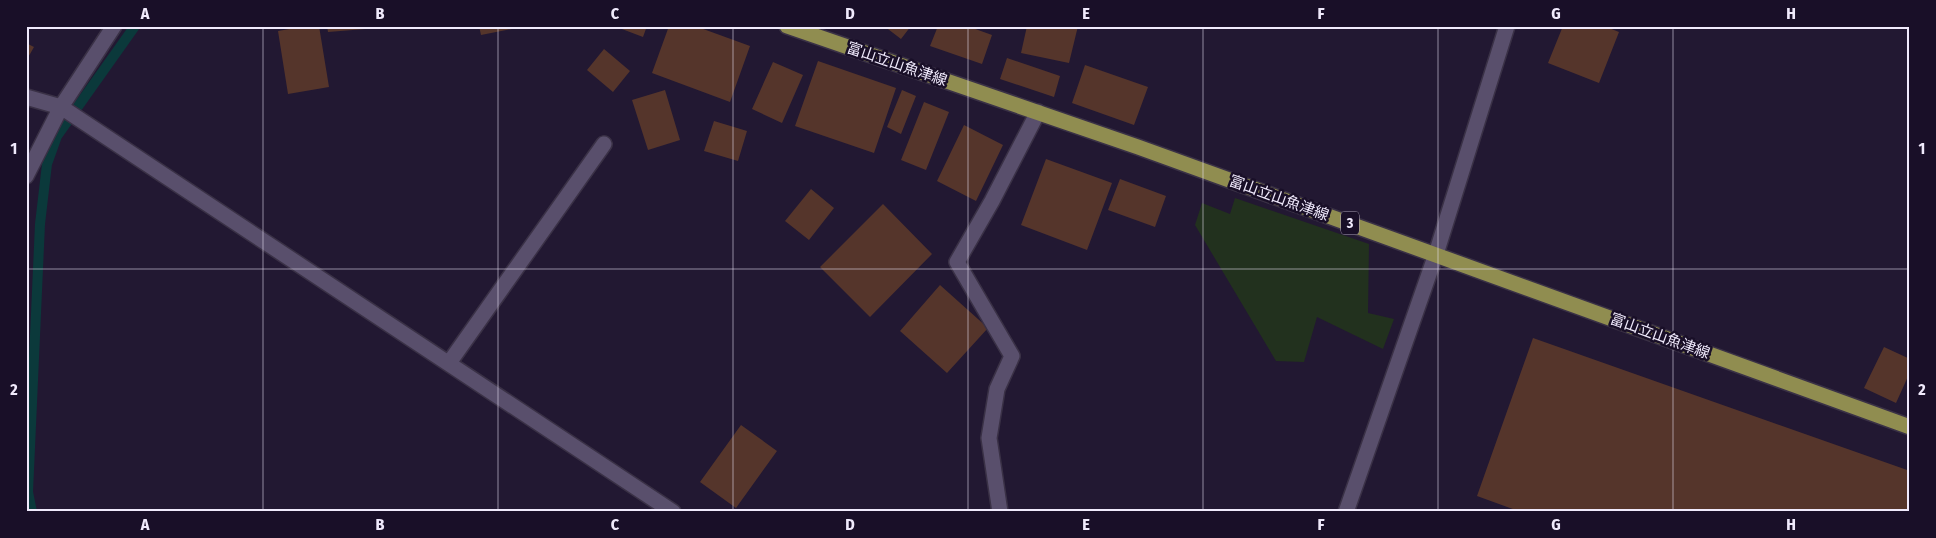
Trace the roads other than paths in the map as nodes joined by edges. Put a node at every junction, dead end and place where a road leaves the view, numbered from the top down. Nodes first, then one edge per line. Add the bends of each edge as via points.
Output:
1 (114, 26) edge
2 (787, 26) edge
3 (1507, 26) edge
4 (26, 97) edge
5 (61, 107) junction
6 (1038, 112) junction
7 (604, 144) dead end
8 (26, 176) edge
9 (1436, 254) junction
10 (449, 363) junction
11 (1910, 427) edge
12 (674, 512) edge
13 (1000, 512) edge
14 (1346, 512) edge

1 - 5 street
2 - 6 main road, 富山立山魚津線 / 3
3 - 9 street
4 - 5 street
5 - 8 street
5 - 10 street
6 - 9 main road, 富山立山魚津線 / 3
6 - 13 street via 957,262 1012,356 996,389 989,438
7 - 10 street
9 - 11 main road, 富山立山魚津線 / 3
9 - 14 street
10 - 12 street

